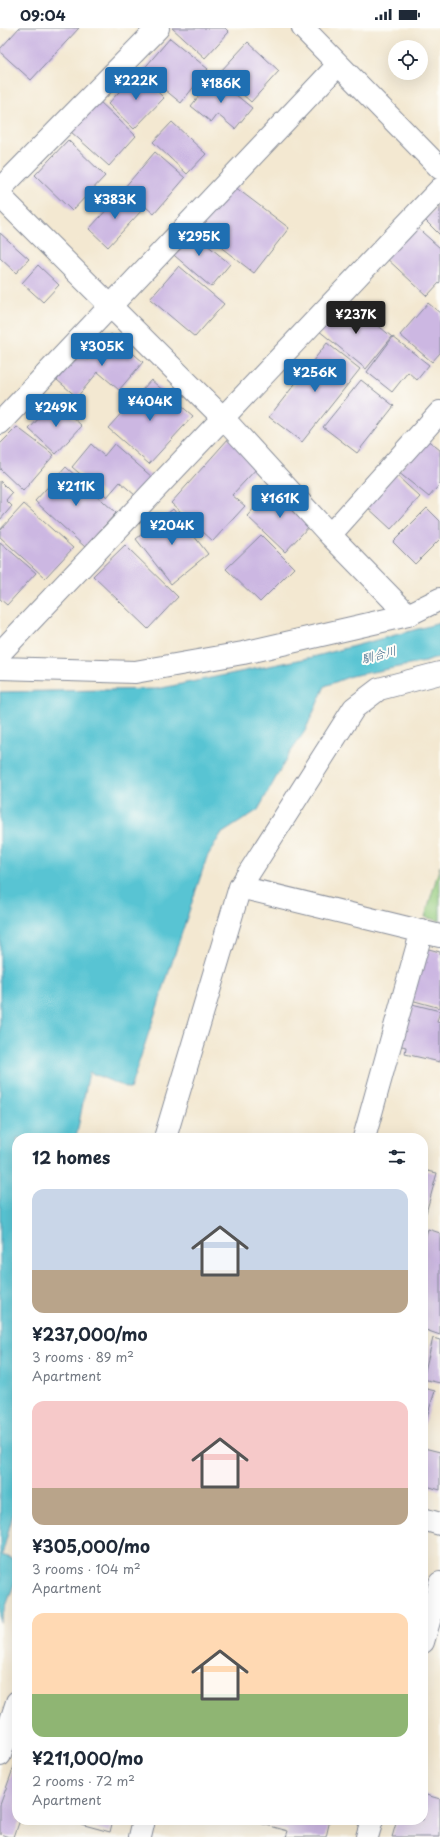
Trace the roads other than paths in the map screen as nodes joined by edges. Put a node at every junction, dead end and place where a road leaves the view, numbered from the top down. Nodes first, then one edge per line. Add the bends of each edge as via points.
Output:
1 (158, 28) edge
2 (303, 28) edge
3 (338, 65) junction
4 (440, 168) edge
5 (0, 189) edge
6 (439, 191) edge
7 (0, 196) edge
8 (111, 306) junction
9 (440, 412) edge
10 (223, 418) junction
11 (0, 423) edge
12 (330, 534) junction
13 (440, 600) edge
14 (408, 615) junction
15 (0, 653) edge
16 (0, 668) edge
17 (440, 673) edge
18 (240, 887) junction
19 (431, 933) edge
20 (166, 1133) edge
21 (366, 1133) edge
22 (428, 1520) edge
23 (440, 1524) edge
24 (440, 1582) edge
25 (428, 1624) edge
26 (12, 1718) edge
27 (0, 1755) edge
28 (143, 1825) edge
29 (371, 1825) edge
30 (140, 1837) edge
31 (367, 1837) edge

1 - 5 street
2 - 3 street
3 - 4 street
3 - 8 street
6 - 10 street
7 - 8 street
8 - 10 street
8 - 11 street
9 - 12 street
10 - 12 street
10 - 15 street
12 - 14 street
13 - 14 street
14 - 16 street via 243,653 135,672
17 - 18 street via 379,690 354,708
18 - 19 street
18 - 20 street
19 - 21 street
22 - 23 street
24 - 25 street
26 - 27 street
28 - 30 street
29 - 31 street

